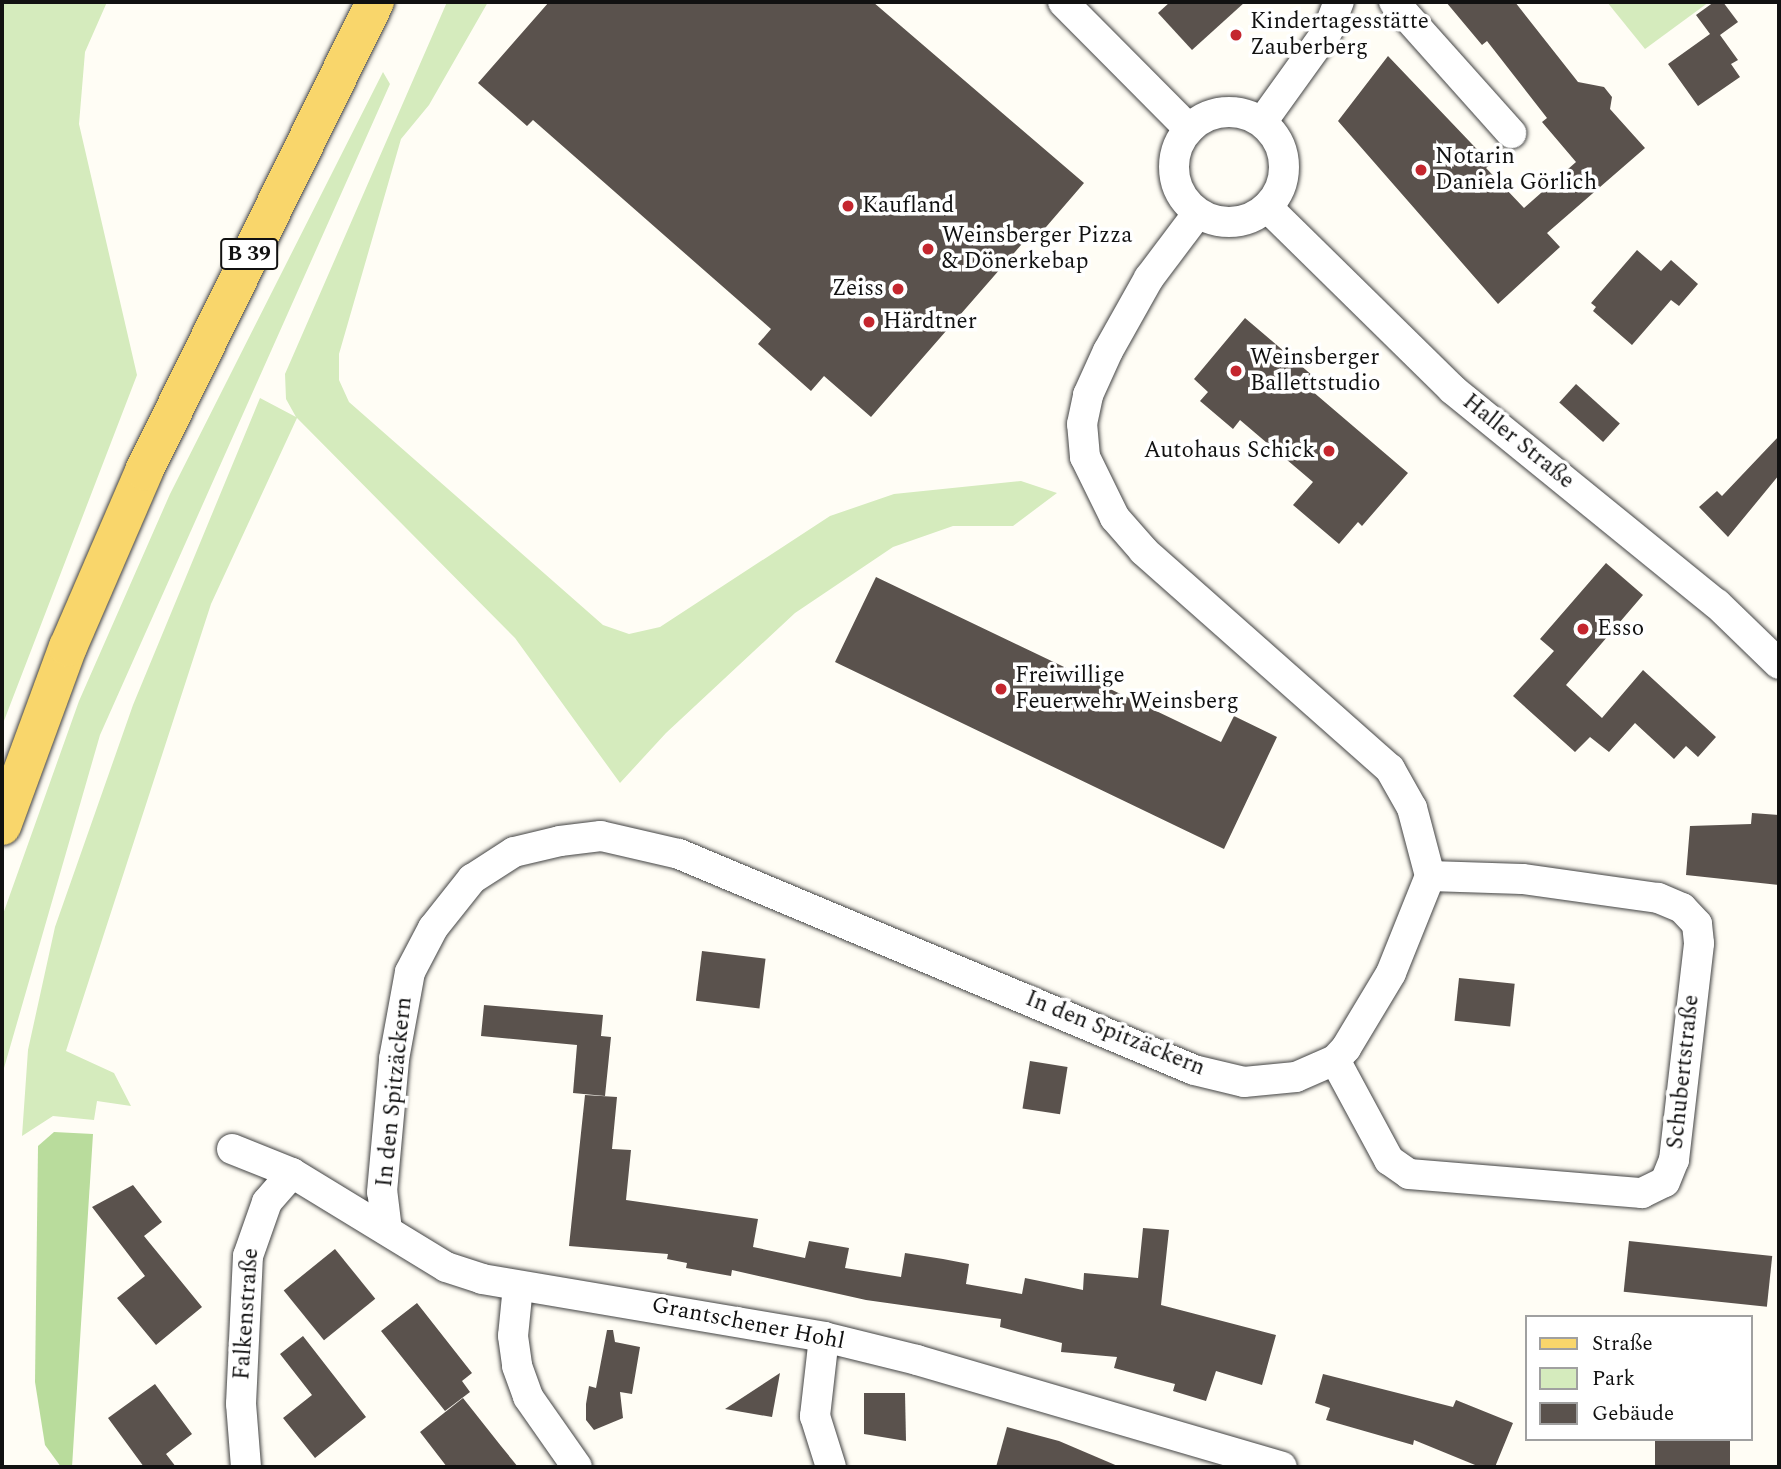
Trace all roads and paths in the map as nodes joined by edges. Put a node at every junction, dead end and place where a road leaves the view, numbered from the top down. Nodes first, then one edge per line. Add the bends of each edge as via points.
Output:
1 (374, 2) edge
2 (1063, 2) edge
3 (1339, 2) edge
4 (1394, 2) edge
5 (1262, 122) junction
6 (1189, 129) junction
7 (1511, 133) dead end
8 (1267, 207) junction
9 (1198, 213) junction
10 (1779, 664) edge
11 (2, 825) edge
12 (1430, 876) junction
13 (1335, 1060) junction
14 (232, 1149) dead end
15 (292, 1173) junction
16 (387, 1230) junction
17 (518, 1286) junction
18 (824, 1337) junction
19 (1275, 1466) edge
20 (246, 1467) edge
21 (577, 1467) edge
22 (831, 1467) edge

1 - 11 main road, B 39 via 144,471 68,647
2 - 6 street
3 - 5 street via 1328,30
4 - 7 street
5 - 6 street via 1250,115 1221,111
5 - 8 street via 1281,148 1284,163 1277,194
6 - 9 street via 1175,152 1173,169 1185,201
8 - 9 street via 1255,216 1226,222
8 - 10 street, Haller Straße via 1452,389 1717,604
9 - 12 street via 1149,278 1108,351 1088,395 1082,424 1085,457 1115,518 1144,551 1390,769 1412,808
12 - 13 street via 1391,973
12 - 13 street, Schubertstraße via 1522,879 1658,898 1682,908 1697,924 1699,943 1676,1147 1665,1182 1642,1193 1409,1174 1390,1160
13 - 16 street, In den Spitzäckern via 1296,1077 1244,1082 1194,1070 679,854 601,836 560,841 514,852 472,879 433,928 410,972 394,1059 382,1192
14 - 15 street, Grantschener Hohl
15 - 16 street, Grantschener Hohl
15 - 20 street, Falkenstraße via 267,1202 248,1256 241,1404
16 - 17 street, Grantschener Hohl via 446,1267
17 - 18 street, Grantschener Hohl
17 - 21 street via 513,1336 517,1366 528,1397
18 - 19 street, Grantschener Hohl
18 - 22 street via 815,1416

